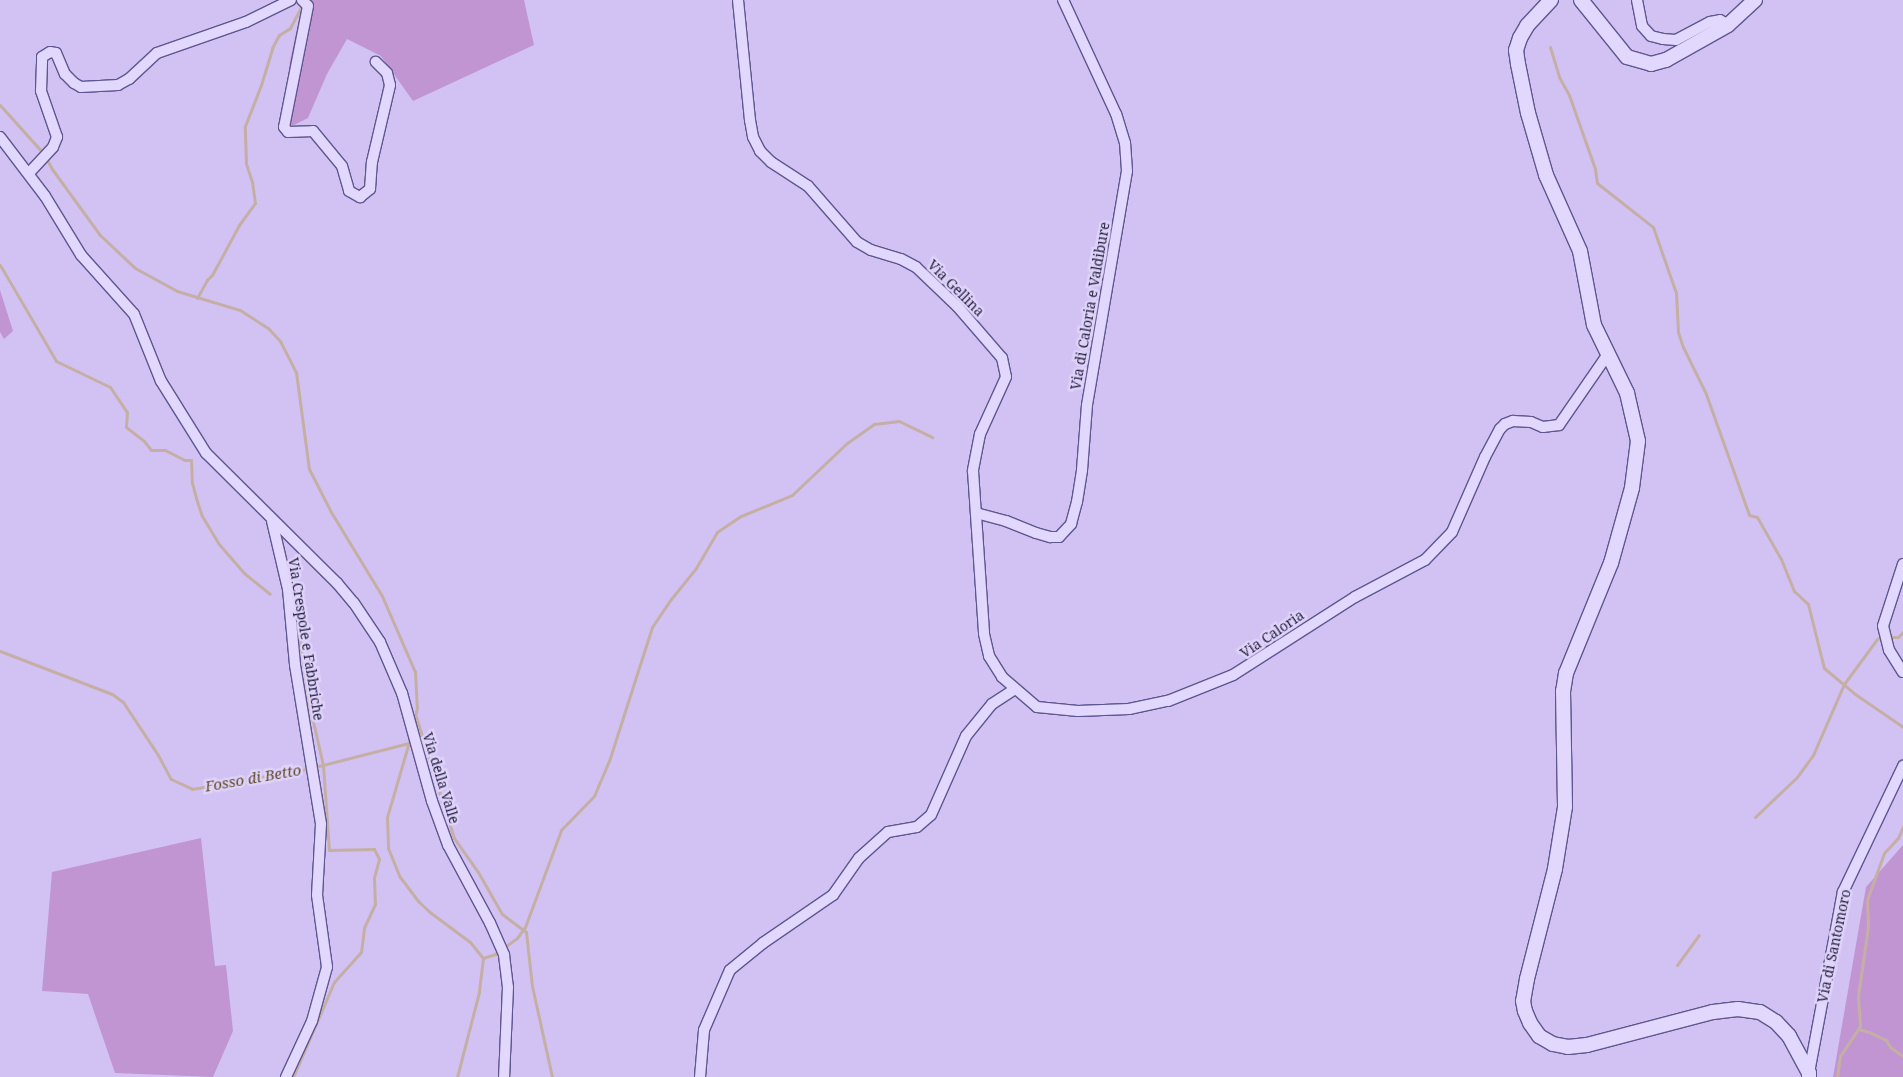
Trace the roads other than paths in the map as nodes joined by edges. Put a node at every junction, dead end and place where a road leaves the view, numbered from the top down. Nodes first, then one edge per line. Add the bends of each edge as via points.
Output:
1 (290, 0) edge
2 (302, 0) edge
3 (738, 0) edge
4 (1063, 0) edge
5 (1551, 0) edge
6 (1581, 0) edge
7 (1637, 0) edge
8 (1755, 0) edge
9 (1728, 25) junction
10 (376, 62) dead end
11 (0, 137) edge
12 (31, 171) junction
13 (1608, 354) junction
14 (976, 513) junction
15 (272, 520) junction
16 (1903, 564) edge
17 (1903, 672) edge
18 (1015, 689) junction
19 (1903, 766) edge
20 (1809, 1075) edge
21 (286, 1077) edge
22 (504, 1077) edge
23 (700, 1077) edge

1 - 12 street via 246,22 157,53 118,85 81,86 65,74 56,53 50,52 42,57 41,91 56,132 56,141
2 - 10 street via 308,6 284,126 288,132 313,131 320,137 342,166 349,191 360,197 370,189 372,162 390,85 387,73
3 - 14 street, Via Gellina via 750,120 760,151 808,186 857,242 916,267 957,306 1002,358 1006,377 980,434 973,471
4 - 14 street, Via di Caloria e Valdibure via 1116,114 1125,143 1127,171 1087,405 1077,502 1071,524 1059,537
5 - 13 main road via 1520,38 1516,50 1518,64 1536,143 1546,175 1580,251 1594,325
6 - 9 main road via 1628,57 1638,62 1651,64 1666,60
7 - 9 street via 1642,26 1652,36 1676,40 1715,21
8 - 9 main road
11 - 12 street
12 - 15 street via 81,255 134,314 161,381 206,453
13 - 18 street, Via Caloria via 1559,425 1543,427 1531,422 1512,421 1500,429 1452,532 1435,552 1355,597 1234,675 1168,701 1129,709 1078,711 1037,706
13 - 20 main road via 1627,393 1634,419 1638,441 1636,465 1611,564 1566,673 1563,690 1565,807 1555,869 1527,979 1523,1001 1525,1011 1539,1036 1553,1044 1568,1047 1587,1045 1713,1012 1738,1009 1760,1012 1783,1028
14 - 18 street, Via Caloria via 988,656
15 - 21 street, Via Crespole e Fabbriche via 288,589 295,665 322,824 317,895 327,966 312,1021
15 - 22 street, Via della Valle via 354,603 380,642 396,675 448,845 504,955 508,987
16 - 17 street via 1883,626 1889,650
18 - 23 street via 992,704 966,736 931,815 917,827 888,832 859,858 833,895 730,970 704,1030
19 - 20 street, Via di Santomoro via 1843,892

